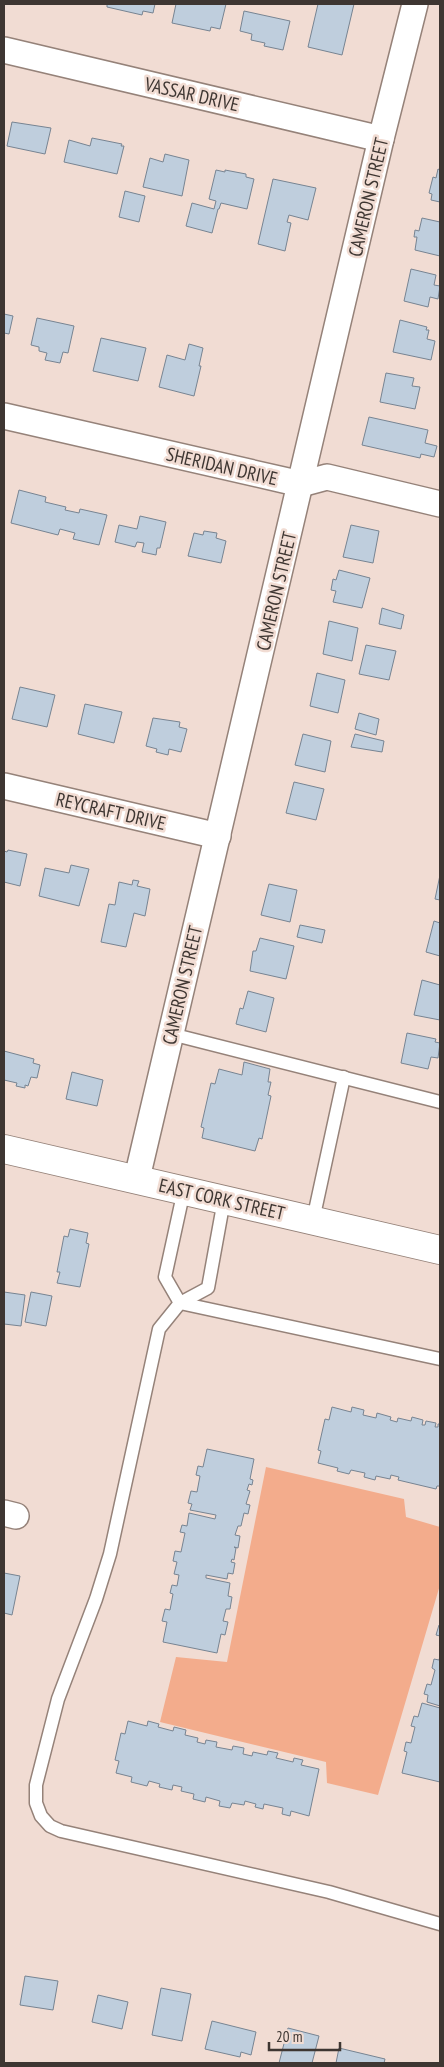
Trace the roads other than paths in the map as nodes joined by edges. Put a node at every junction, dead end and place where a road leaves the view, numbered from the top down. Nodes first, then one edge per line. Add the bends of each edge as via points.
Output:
1 (415, 4) edge
2 (4, 50) edge
3 (381, 139) junction
4 (4, 416) edge
5 (301, 484) junction
6 (440, 504) edge
7 (4, 786) edge
8 (218, 836) junction
9 (171, 1034) junction
10 (344, 1077) junction
11 (440, 1102) edge
12 (4, 1149) edge
13 (136, 1178) junction
14 (184, 1190) junction
15 (224, 1200) junction
16 (313, 1220) junction
17 (440, 1250) edge
18 (180, 1303) junction
19 (440, 1359) edge
20 (440, 1924) edge

1 - 3 street, CAMERON STREET
2 - 3 street, VASSAR DRIVE
3 - 5 street, CAMERON STREET
4 - 5 street, SHERIDAN DRIVE
5 - 6 street, SHERIDAN DRIVE via 327,477
5 - 8 street, CAMERON STREET
7 - 8 street, REYCRAFT DRIVE
8 - 9 street, CAMERON STREET
9 - 10 lane
9 - 13 street, CAMERON STREET
10 - 11 lane
10 - 16 lane
12 - 13 street, EAST CORK STREET
13 - 14 street, EAST CORK STREET
14 - 15 street, EAST CORK STREET
14 - 18 lane via 165,1277
15 - 16 street, EAST CORK STREET
15 - 18 lane via 208,1288
16 - 17 street, EAST CORK STREET
18 - 19 lane
18 - 20 lane via 159,1329 110,1554 58,1700 36,1785 36,1803 41,1816 50,1826 61,1831 328,1892

